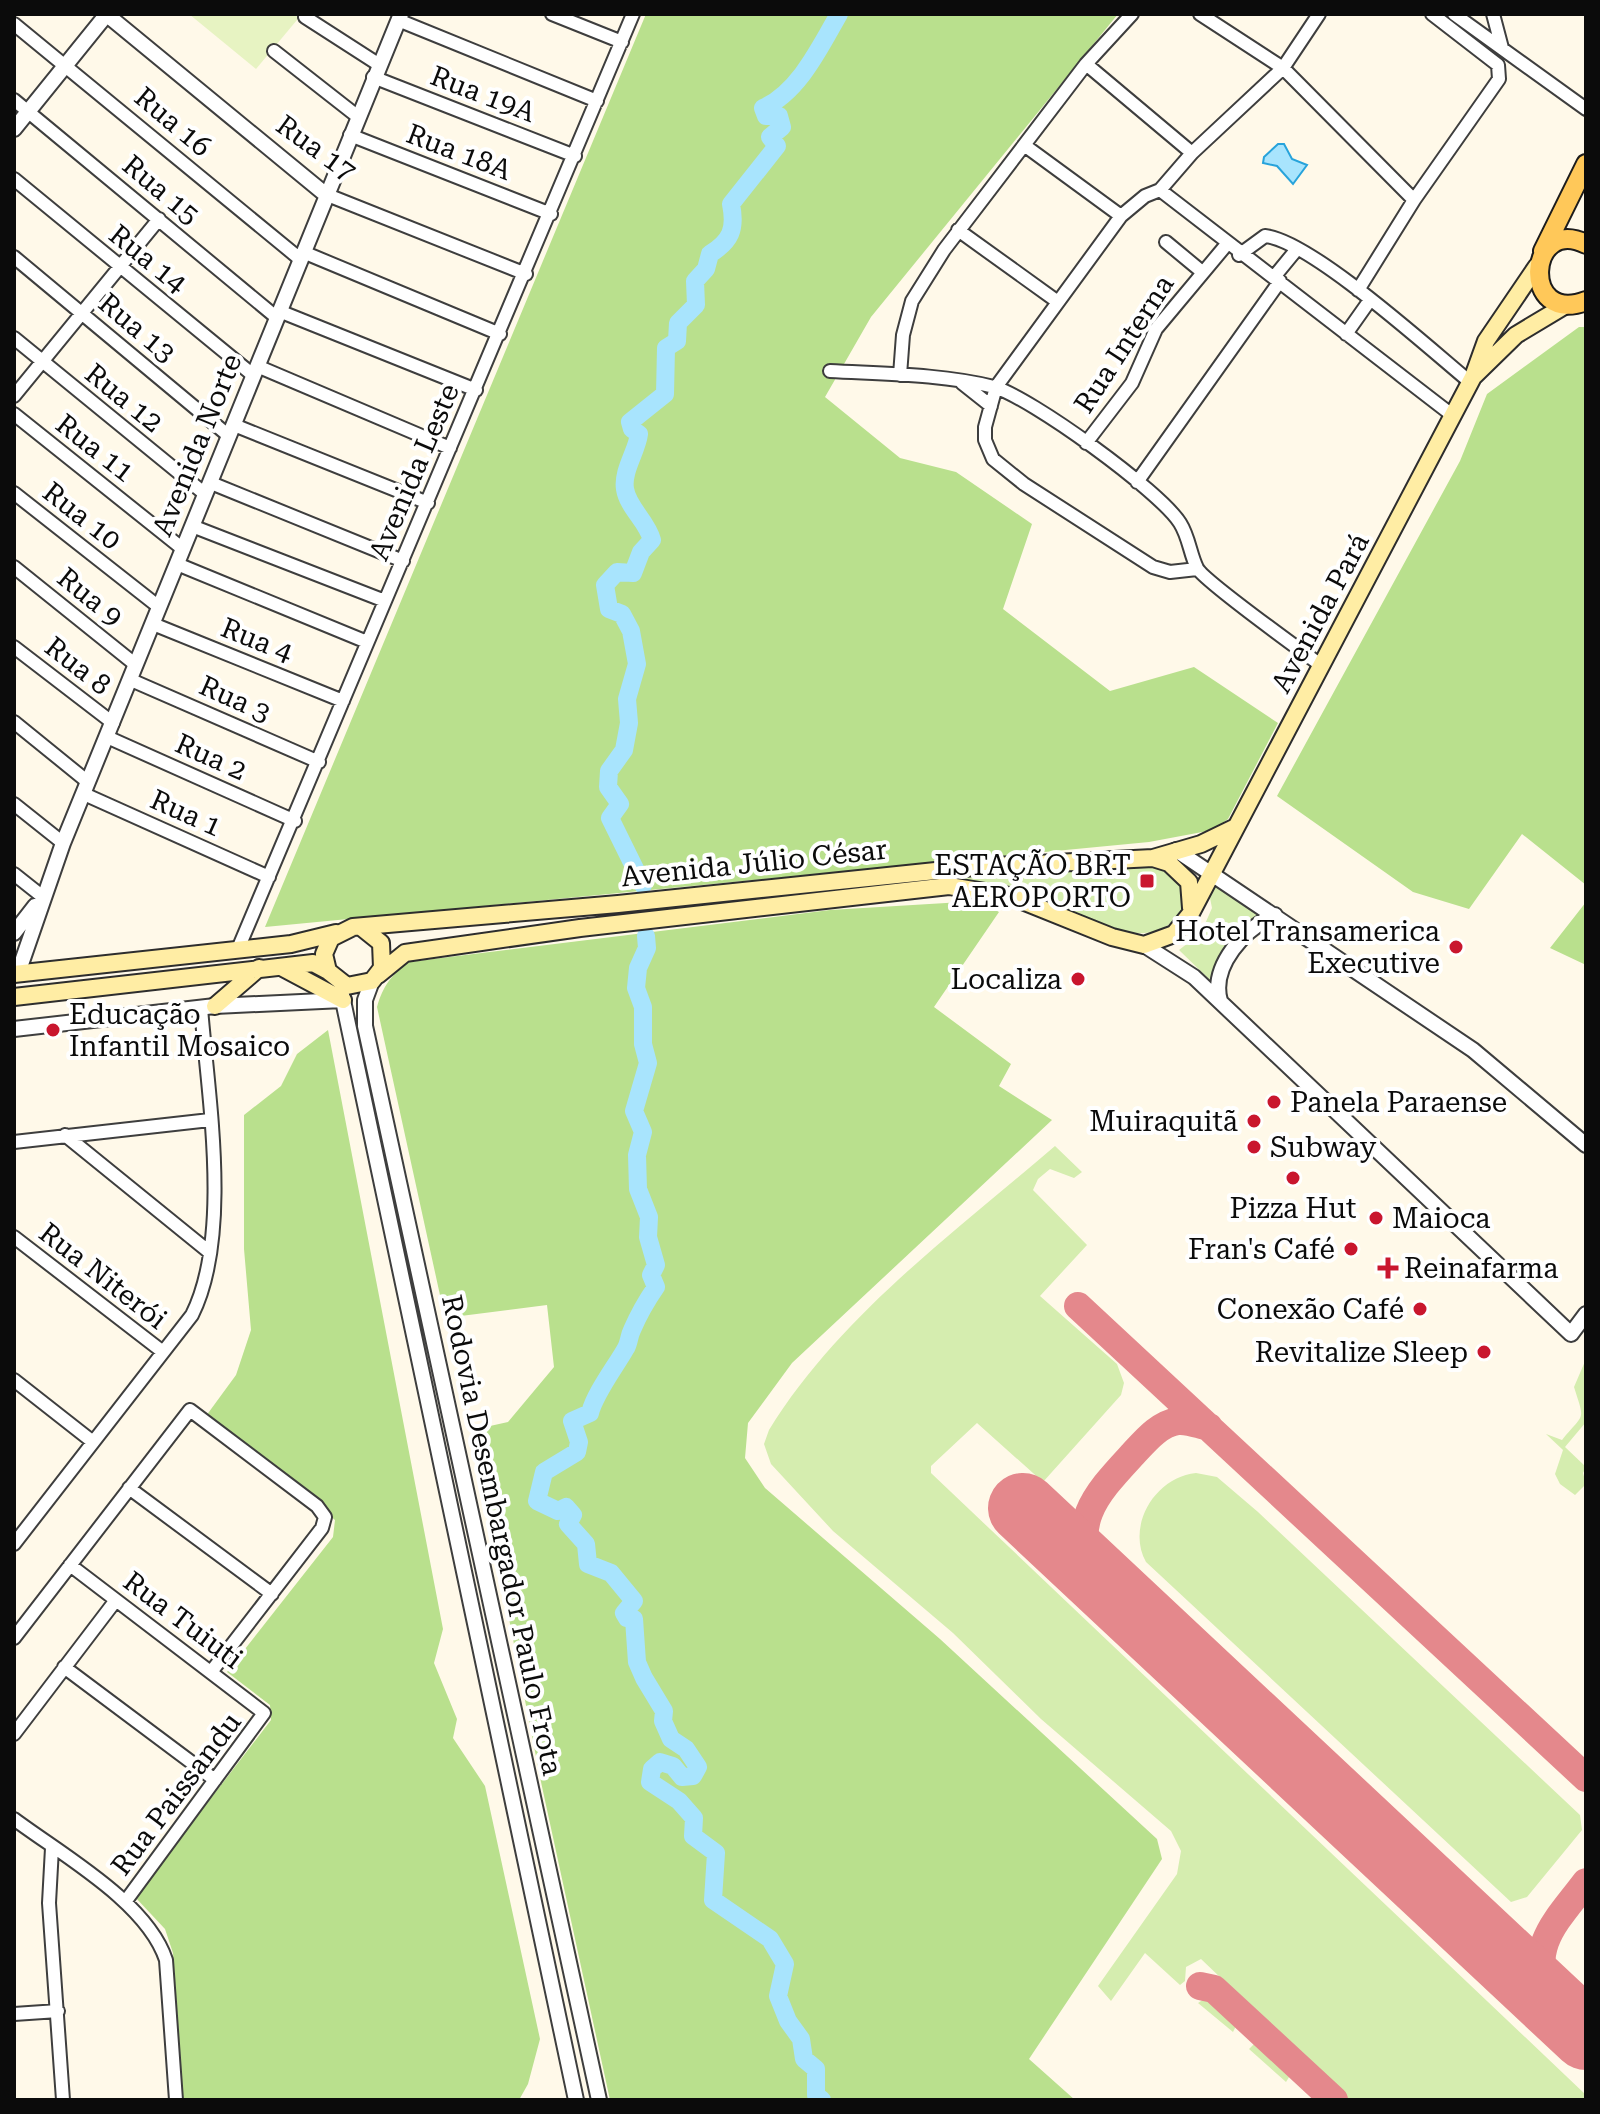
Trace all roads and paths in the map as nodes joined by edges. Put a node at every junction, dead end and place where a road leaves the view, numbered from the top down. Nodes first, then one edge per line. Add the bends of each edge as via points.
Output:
1 (107, 14) edge
2 (552, 14) edge
3 (633, 14) edge
4 (1132, 14) edge
5 (1200, 14) edge
6 (1319, 14) edge
7 (1432, 14) edge
8 (1454, 14) edge
9 (1493, 14) edge
10 (305, 17) dead end
11 (399, 17) edge
12 (14, 24) edge
13 (622, 42) junction
14 (1502, 48) junction
15 (274, 51) dead end
16 (1086, 64) junction
17 (66, 65) junction
18 (1283, 68) junction
19 (376, 71) junction
20 (14, 100) edge
21 (597, 101) junction
22 (1586, 109) edge
23 (28, 112) junction
24 (357, 116) junction
25 (14, 129) edge
26 (350, 135) junction
27 (1024, 145) junction
28 (1192, 153) junction
29 (575, 156) junction
30 (1586, 167) edge
31 (14, 179) edge
32 (1160, 190) junction
33 (325, 194) junction
34 (1414, 200) junction
35 (551, 214) junction
36 (1121, 216) junction
37 (159, 219) junction
38 (958, 230) junction
39 (1166, 242) dead end
40 (1227, 244) junction
41 (1586, 244) edge
42 (1297, 249) junction
43 (302, 255) junction
44 (1239, 255) junction
45 (14, 257) edge
46 (1538, 262) junction
47 (120, 267) junction
48 (1201, 271) junction
49 (526, 274) junction
50 (1277, 279) junction
51 (1358, 290) junction
52 (1370, 300) junction
53 (1586, 301) edge
54 (1058, 302) junction
55 (1566, 305) junction
56 (82, 313) junction
57 (277, 314) junction
58 (500, 334) junction
59 (1346, 334) junction
60 (14, 338) edge
61 (42, 362) junction
62 (255, 371) junction
63 (830, 371) dead end
64 (900, 375) junction
65 (1472, 379) junction
66 (962, 383) junction
67 (996, 387) junction
68 (476, 390) junction
69 (14, 396) edge
70 (991, 406) junction
71 (1452, 415) junction
72 (17, 423) edge
73 (231, 430) junction
74 (1086, 443) junction
75 (450, 448) junction
76 (1137, 482) junction
77 (208, 488) junction
78 (14, 493) edge
79 (428, 503) junction
80 (192, 526) junction
81 (183, 549) junction
82 (403, 561) junction
83 (177, 564) junction
84 (14, 567) edge
85 (1197, 569) junction
86 (385, 601) junction
87 (159, 607) junction
88 (153, 624) junction
89 (367, 642) junction
90 (14, 647) edge
91 (136, 665) junction
92 (1322, 666) junction
93 (131, 680) junction
94 (343, 701) junction
95 (14, 722) edge
96 (113, 723) junction
97 (107, 737) junction
98 (319, 762) junction
99 (86, 788) junction
100 (14, 804) edge
101 (295, 821) junction
102 (1237, 826) junction
103 (63, 843) junction
104 (1176, 850) junction
105 (1153, 858) junction
106 (1212, 873) junction
107 (14, 874) edge
108 (269, 877) junction
109 (43, 897) junction
110 (1191, 913) junction
111 (1275, 915) junction
112 (17, 927) edge
113 (361, 927) junction
114 (337, 932) junction
115 (1144, 945) junction
116 (238, 949) junction
117 (17, 963) edge
118 (280, 966) junction
119 (259, 968) junction
120 (375, 978) junction
121 (337, 985) junction
122 (14, 997) edge
123 (1221, 1003) junction
124 (208, 1007) junction
125 (14, 1029) edge
126 (210, 1120) junction
127 (65, 1135) junction
128 (14, 1142) edge
129 (1586, 1145) edge
130 (14, 1237) edge
131 (208, 1251) junction
132 (1586, 1314) edge
133 (163, 1352) junction
134 (14, 1380) edge
135 (93, 1442) junction
136 (129, 1488) junction
137 (14, 1521) edge
138 (25, 1530) junction
139 (14, 1544) edge
140 (70, 1565) junction
141 (272, 1594) junction
142 (116, 1600) junction
143 (14, 1638) edge
144 (64, 1667) junction
145 (211, 1672) junction
146 (265, 1714) joint
147 (14, 1734) edge
148 (215, 1780) junction
149 (14, 1819) edge
150 (52, 1848) junction
151 (125, 1902) junction
152 (58, 2011) junction
153 (14, 2014) edge
154 (63, 2100) edge
155 (176, 2100) edge
156 (576, 2100) edge
157 (599, 2100) edge

1 - 17 street
1 - 33 street, Rua 17
2 - 13 street
3 - 13 street, Avenida Leste
4 - 16 street
5 - 18 street
6 - 18 street
7 - 34 street via 1498,65 1499,79
8 - 14 street
9 - 14 street
10 - 19 street, Rua 19A
11 - 19 street, Avenida Norte
11 - 21 street
12 - 17 street, Rua 16
13 - 21 street, Avenida Leste
14 - 22 street
15 - 24 street
16 - 27 street
16 - 28 street
17 - 23 street
17 - 43 street, Rua 16
18 - 28 street
18 - 34 street
19 - 24 street, Avenida Norte
19 - 29 street, Rua 19A
20 - 23 street, Rua 15
21 - 29 street, Avenida Leste
23 - 25 street
23 - 37 street, Rua 15
24 - 26 street, Avenida Norte
26 - 33 street, Avenida Norte
26 - 35 street, Rua 18A
27 - 36 street
27 - 38 street
28 - 32 street
29 - 35 street, Avenida Leste
30 - 46 main road
31 - 47 street, Rua 14
32 - 36 street
32 - 40 street
33 - 43 street, Avenida Norte
33 - 49 street, Rua 17
34 - 51 street
35 - 49 street, Avenida Leste
36 - 54 street
37 - 47 street
37 - 57 street, Rua 15
38 - 54 street
38 - 64 street via 912,301
39 - 48 street, Rua Interna
40 - 44 street
40 - 48 street, Rua Interna
41 - 46 main road via 1557,243
42 - 44 street via 1265,236
42 - 50 street
42 - 51 street
43 - 57 street, Avenida Norte
43 - 58 street, Rua 16
44 - 50 street
45 - 56 street, Rua 13
46 - 55 main road via 1543,291
46 - 65 main road, Avenida Pará via 1486,341
47 - 56 street
47 - 62 street, Rua 14
48 - 74 street, Rua Interna via 1156,329 1132,383
49 - 58 street, Avenida Leste
50 - 59 street
50 - 76 street
51 - 52 street
52 - 59 street
52 - 65 street
53 - 55 main road
54 - 67 street
55 - 65 main road, Avenida Pará via 1516,335
56 - 61 street
56 - 73 street, Rua 13
57 - 62 street, Avenida Norte
57 - 68 street, Rua 15
58 - 68 street, Avenida Leste
59 - 71 street
60 - 61 street, Rua 12
61 - 69 street
61 - 77 street, Rua 12
62 - 73 street, Avenida Norte
62 - 75 street, Rua 14
63 - 64 street
64 - 66 street
65 - 71 main road, Avenida Pará
66 - 67 street
66 - 70 street
67 - 70 street
67 - 74 street
68 - 75 street, Avenida Leste
70 - 85 street via 985,427 988,450 1024,484 1153,567 1170,572
71 - 92 main road, Avenida Pará
72 - 81 street, Rua 11
73 - 77 street, Avenida Norte
73 - 79 street, Rua 13
74 - 76 street
75 - 79 street, Avenida Leste
76 - 85 street via 1181,523
77 - 80 street, Avenida Norte
77 - 82 street, Rua 12
78 - 87 street, Rua 10
79 - 82 street, Avenida Leste
80 - 81 street, Avenida Norte
80 - 86 street
81 - 83 street, Avenida Norte
82 - 86 street, Avenida Leste
83 - 87 street, Avenida Norte
83 - 89 street
84 - 91 street, Rua 9
85 - 92 street
86 - 89 street, Avenida Leste
87 - 88 street, Avenida Norte
88 - 91 street, Avenida Norte
88 - 94 street, Rua 4
89 - 94 street, Avenida Leste
90 - 96 street, Rua 8
91 - 93 street, Avenida Norte
92 - 102 main road, Avenida Pará
93 - 96 street, Avenida Norte
93 - 98 street, Rua 3
94 - 98 street, Avenida Leste
95 - 99 street, Rua 1
96 - 97 street, Avenida Norte
97 - 99 street, Avenida Norte
97 - 101 street, Rua 2
98 - 101 street, Avenida Leste
99 - 103 street, Avenida Norte
99 - 108 street, Rua 1
100 - 103 street
101 - 108 street, Avenida Leste
102 - 104 main road, Avenida Júlio César
102 - 106 main road, Avenida Pará
103 - 109 street, Avenida Norte
104 - 105 main road, Avenida Júlio César
104 - 106 street
105 - 110 main road via 1169,863 1189,882
105 - 113 main road, Avenida Júlio César via 974,867
106 - 110 main road
106 - 111 street
107 - 109 street
108 - 116 street, Avenida Leste
109 - 112 street
109 - 117 street, Avenida Norte
110 - 115 main road via 1174,934
111 - 123 street via 1250,928 1237,944 1220,975
111 - 129 street via 1473,1050
113 - 114 main road
113 - 120 main road via 376,936 384,951
114 - 116 main road via 291,944
114 - 121 main road via 326,946
115 - 120 main road, Avenida Júlio César via 1010,896 949,886 405,953
115 - 123 street, Avenida Júlio César via 1174,962
116 - 117 main road
118 - 119 main road
118 - 121 main road
118 - 121 main road via 313,963
119 - 122 main road
119 - 124 main road
120 - 121 main road via 356,987
120 - 157 street, Rodovia Desembargador Paulo Frota via 365,1000 365,1026
121 - 124 street
121 - 156 street, Rodovia Desembargador Paulo Frota
123 - 132 street, Avenida Júlio César via 1571,1334
124 - 125 street
124 - 126 street
126 - 127 street
126 - 131 street via 213,1217
127 - 128 street
127 - 131 street
130 - 133 street, Rua Niterói
131 - 133 street via 198,1302
133 - 135 street
134 - 135 street
135 - 138 street
136 - 140 street
136 - 141 street
136 - 141 street via 190,1410 324,1514 322,1528
137 - 138 street
138 - 139 street
140 - 142 street, Rua Tuiuti
140 - 143 street
141 - 145 street
142 - 144 street
142 - 145 street, Rua Tuiuti
144 - 147 street
144 - 148 street
145 - 146 street, Rua Tuiuti
146 - 148 street, Rua Paissandu
148 - 151 street, Rua Paissandu
149 - 150 street
150 - 151 street
150 - 152 street via 49,1903
151 - 155 street via 157,1937 166,1960
152 - 153 street
152 - 154 street

